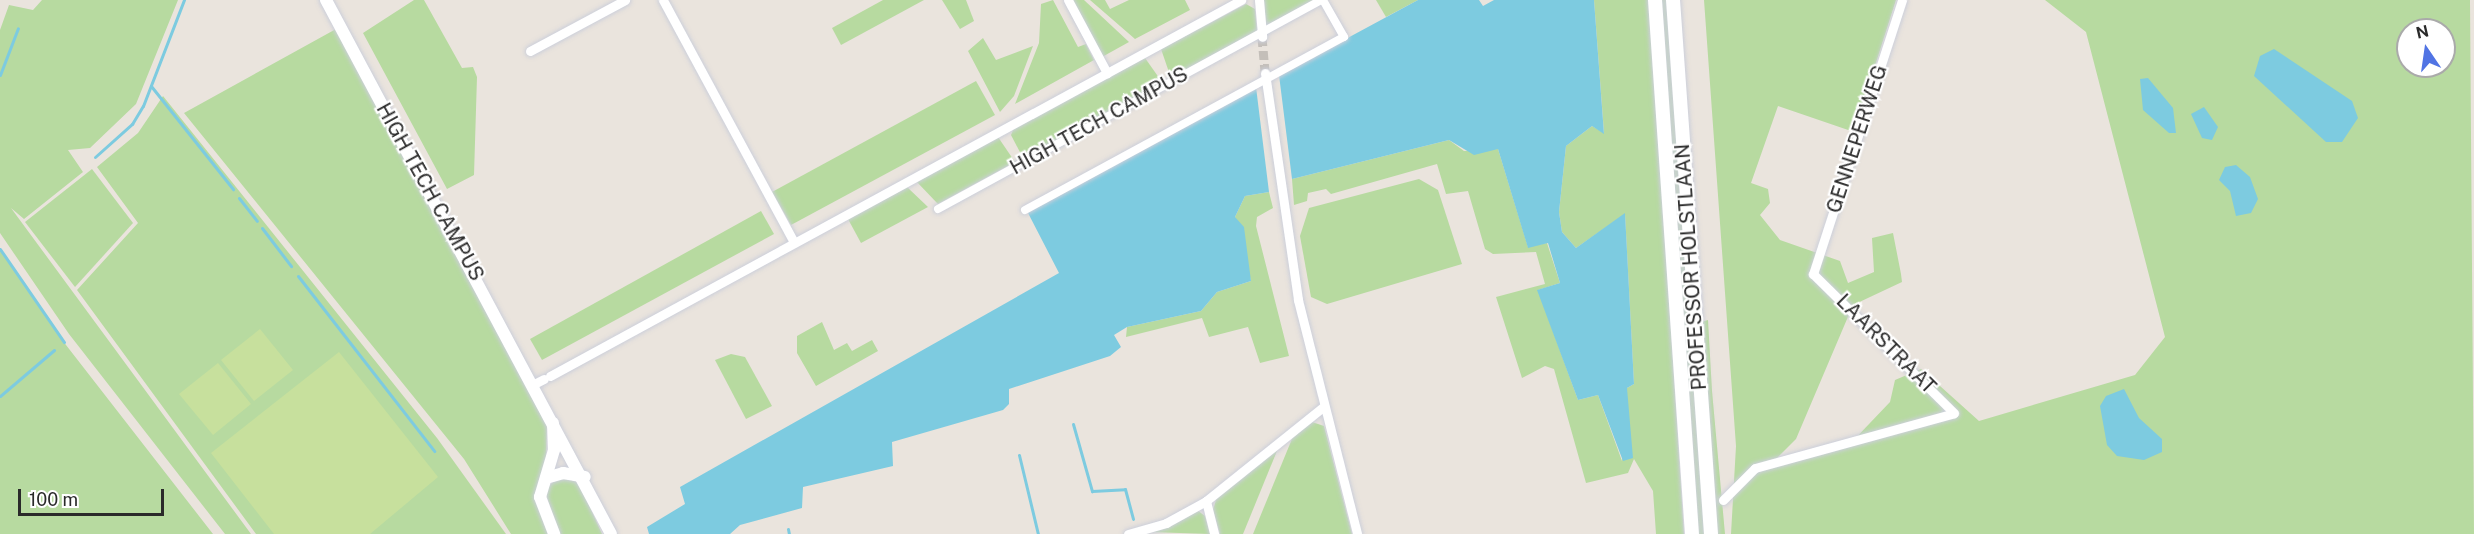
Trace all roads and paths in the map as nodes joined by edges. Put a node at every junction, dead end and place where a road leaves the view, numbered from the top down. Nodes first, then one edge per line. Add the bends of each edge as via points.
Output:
1 (326, 0) edge
2 (625, 0) edge
3 (663, 0) edge
4 (1068, 0) edge
5 (1241, 0) edge
6 (1259, 0) edge
7 (1322, 0) edge
8 (1655, 0) edge
9 (1673, 0) edge
10 (1902, 0) edge
11 (1262, 35) junction
12 (530, 51) dead end
13 (1107, 73) junction
14 (1266, 76) junction
15 (938, 209) dead end
16 (1025, 210) dead end
17 (794, 242) junction
18 (1816, 276) joint
19 (543, 379) junction
20 (1323, 407) junction
21 (552, 417) junction
22 (585, 477) junction
23 (546, 478) junction
24 (1723, 500) dead end
25 (1206, 501) junction
26 (608, 532) edge
27 (554, 534) edge
28 (1128, 534) edge
29 (1214, 534) edge
30 (1357, 534) edge
31 (1692, 534) edge
32 (1711, 534) edge

1 - 19 street, HIGH TECH CAMPUS
2 - 12 street
3 - 17 street
4 - 13 street, HIGH TECH CAMPUS
5 - 13 street, HIGH TECH CAMPUS
6 - 11 street
7 - 11 street, HIGH TECH CAMPUS
7 - 14 street, HIGH TECH CAMPUS via 1344,37
8 - 31 main road, PROFESSOR HOLSTLAAN
9 - 32 main road, PROFESSOR HOLSTLAAN
10 - 18 street, GENNEPERWEG
11 - 15 street, HIGH TECH CAMPUS
13 - 17 street, HIGH TECH CAMPUS
14 - 16 street, HIGH TECH CAMPUS
14 - 20 street via 1298,300
17 - 19 street, HIGH TECH CAMPUS
18 - 24 street, LAARSTRAAT via 1954,413 1755,468
19 - 21 street, HIGH TECH CAMPUS
20 - 25 street
20 - 30 street
21 - 22 street, HIGH TECH CAMPUS
21 - 23 street, HIGH TECH CAMPUS via 554,450
22 - 23 street via 563,472
22 - 26 street, HIGH TECH CAMPUS
23 - 27 street, HIGH TECH CAMPUS via 540,497
25 - 28 street via 1166,523
25 - 29 street

